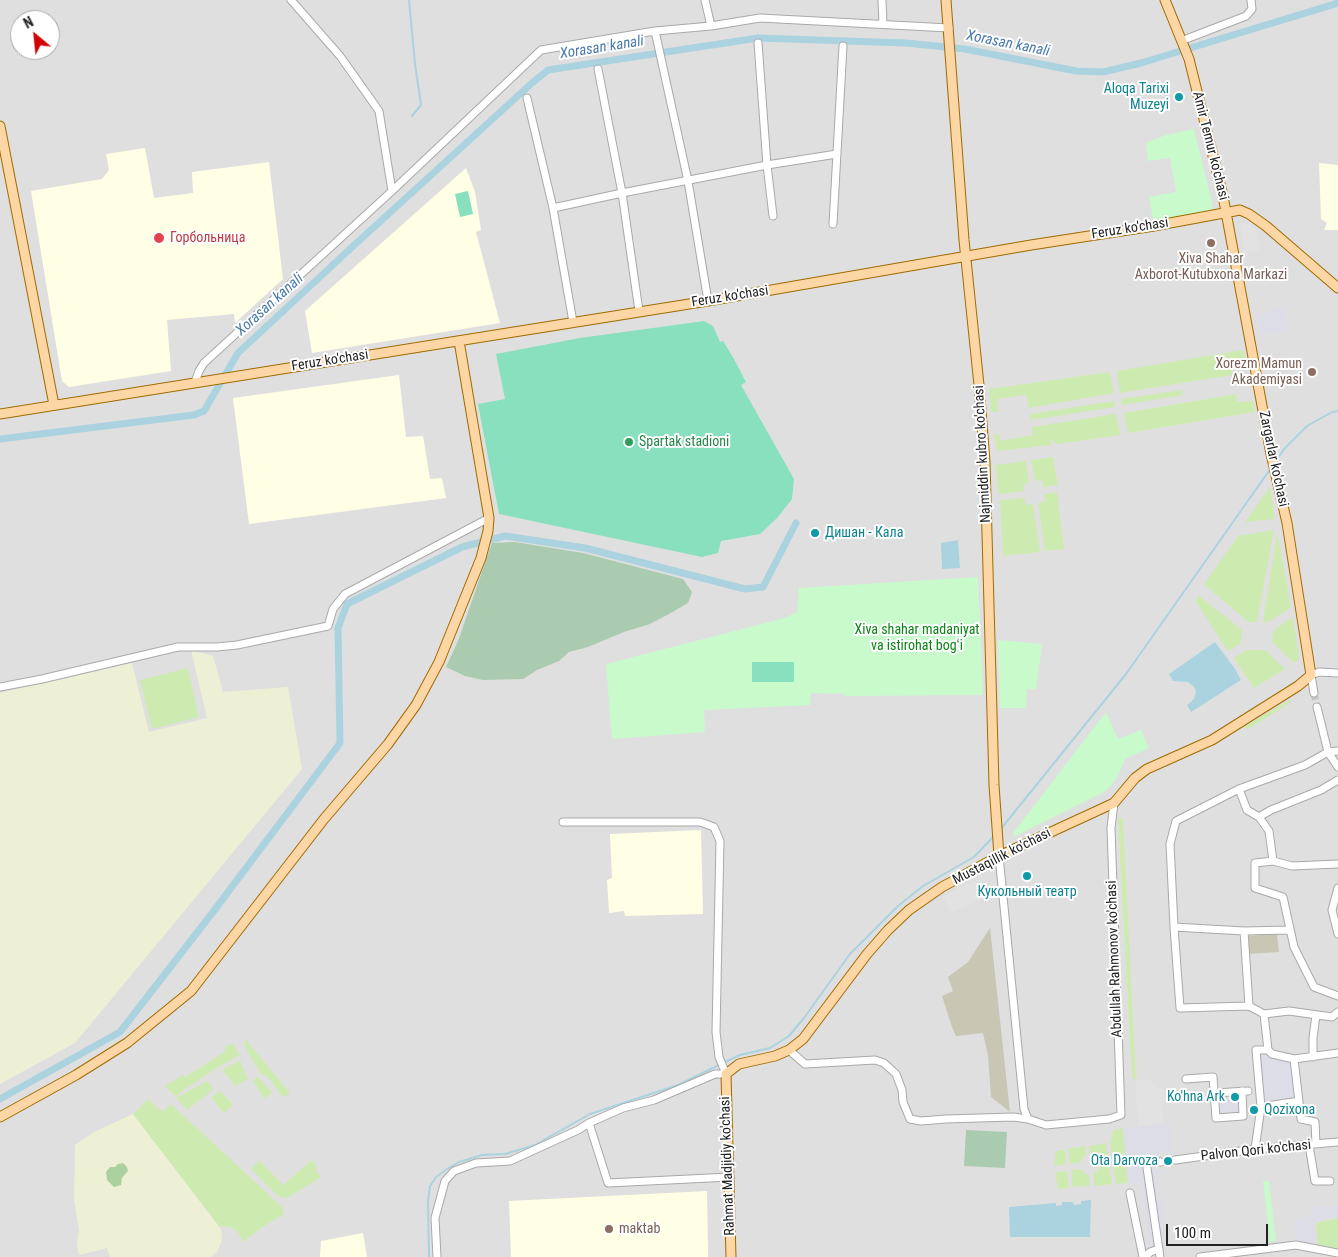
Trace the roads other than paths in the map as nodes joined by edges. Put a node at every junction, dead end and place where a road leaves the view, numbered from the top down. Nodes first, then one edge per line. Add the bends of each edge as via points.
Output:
1 (291, 0) edge
2 (706, 0) edge
3 (882, 0) edge
4 (946, 0) edge
5 (1165, 0) edge
6 (1251, 0) edge
7 (883, 24) junction
8 (711, 26) junction
9 (949, 28) junction
10 (655, 31) junction
11 (1181, 41) junction
12 (758, 44) dead end
13 (843, 46) dead end
14 (598, 69) dead end
15 (527, 98) dead end
16 (0, 126) edge
17 (837, 154) junction
18 (3, 156) edge
19 (767, 165) junction
20 (688, 181) junction
21 (392, 191) junction
22 (622, 193) junction
23 (553, 208) junction
24 (1226, 213) junction
25 (773, 216) dead end
26 (833, 224) dead end
27 (965, 257) junction
28 (1338, 288) edge
29 (708, 301) junction
30 (639, 311) junction
31 (573, 322) junction
32 (460, 340) junction
33 (195, 382) junction
34 (54, 405) junction
35 (0, 414) edge
36 (489, 518) junction
37 (1338, 673) edge
38 (1311, 675) junction
39 (0, 687) edge
40 (1314, 693) tunnel mouth
41 (1317, 707) tunnel mouth
42 (1338, 751) edge
43 (1328, 752) junction
44 (1338, 767) edge
45 (1338, 780) edge
46 (1238, 789) junction
47 (1114, 803) junction
48 (1259, 817) junction
49 (563, 822) dead end
50 (999, 856) junction
51 (1273, 861) junction
52 (1338, 864) edge
53 (1338, 888) edge
54 (1174, 927) junction
55 (1290, 930) junction
56 (1244, 931) junction
57 (1338, 934) edge
58 (1338, 996) edge
59 (1249, 1006) junction
60 (1338, 1012) edge
61 (1264, 1014) junction
62 (1316, 1015) junction
63 (789, 1050) junction
64 (1268, 1050) junction
65 (1338, 1053) edge
66 (1314, 1057) junction
67 (1294, 1059) junction
68 (724, 1072) junction
69 (1186, 1079) dead end
70 (1251, 1090) junction
71 (1214, 1093) junction
72 (1299, 1101) junction
73 (1261, 1107) junction
74 (0, 1117) edge
75 (1028, 1119) junction
76 (588, 1122) junction
77 (1338, 1142) edge
78 (1313, 1144) junction
79 (1256, 1149) junction
80 (1126, 1160) dead end
81 (1175, 1160) tunnel mouth
82 (1146, 1161) junction
83 (1161, 1162) tunnel mouth
84 (730, 1177) junction
85 (1330, 1180) dead end
86 (1130, 1193) dead end
87 (1307, 1247) junction
88 (1159, 1249) junction
89 (1338, 1253) edge
90 (1213, 1256) edge
91 (437, 1257) edge
92 (731, 1257) edge
93 (1145, 1257) edge
94 (1160, 1257) edge
95 (1200, 1257) edge
96 (1306, 1257) edge

1 - 21 street via 340,56 379,111
2 - 8 street
3 - 7 street
4 - 9 main road
5 - 11 main road
6 - 11 street via 1252,9 1246,16
7 - 8 street via 760,18
7 - 9 street
8 - 10 street
9 - 27 main road, Najmiddin kubro ko'chasi
10 - 20 street
10 - 21 street via 541,50
11 - 24 main road, Amir Temur ko'chasi
12 - 19 street
13 - 17 street
14 - 22 street
15 - 23 street
16 - 18 main road
17 - 19 street
17 - 26 street
18 - 34 main road
19 - 20 street
19 - 25 street
20 - 22 street
20 - 29 street
21 - 33 street via 204,363
22 - 23 street
22 - 30 street
23 - 31 street
24 - 27 main road, Feruz ko'chasi
24 - 28 main road, Amir Temur ko'chasi via 1240,210 1249,214
24 - 38 main road, Zargarlar ko'chasi via 1288,533
27 - 29 main road, Feruz ko'chasi
27 - 50 main road, Najmiddin kubro ko'chasi via 985,462
29 - 30 main road, Feruz ko'chasi
30 - 31 main road, Feruz ko'chasi
31 - 32 main road, Feruz ko'chasi
32 - 33 main road, Feruz ko'chasi
32 - 36 main road
33 - 34 main road, Feruz ko'chasi
34 - 35 main road, Feruz ko'chasi
36 - 39 street via 345,594 333,609 328,626 236,646 178,647
36 - 74 main road via 481,557 439,662 416,705 191,991 127,1044
37 - 38 street
38 - 40 street
38 - 47 main road, Mustaqillik ko'chasi via 1212,740 1147,769
41 - 43 street
42 - 43 street
43 - 44 street
43 - 46 street via 1305,765
45 - 48 street
46 - 48 street via 1247,810
46 - 54 street via 1176,821 1170,844
47 - 50 main road, Mustaqillik ko'chasi
47 - 75 street, Abdullah Rahmonov ko'chasi via 1111,828 1121,1115 1046,1125
48 - 51 street via 1269,831
49 - 68 street via 700,822 714,827 720,841 716,1032
50 - 63 main road, Mustaqillik ko'chasi via 942,887 909,910 867,954 803,1039
50 - 75 street via 1024,1109
51 - 52 street via 1292,866
51 - 55 street via 1255,863 1255,888 1283,897
53 - 57 street via 1332,910
54 - 56 street
54 - 59 street via 1180,1008
55 - 56 street
55 - 58 street via 1294,947 1314,987
56 - 59 street
59 - 61 street
60 - 62 street via 1332,1017
61 - 62 street via 1289,1011
61 - 64 street
62 - 66 street
63 - 68 main road, Mustaqillik ko'chasi via 739,1064
63 - 75 street via 805,1064 876,1060 884,1063 896,1074 910,1119
64 - 67 street
64 - 70 street via 1256,1050
65 - 66 street
66 - 67 street
67 - 72 street
68 - 76 street
68 - 84 main road, Rahmat Madjidiy ko'chasi
69 - 71 street via 1213,1077
70 - 71 street
70 - 71 street via 1243,1116 1216,1118
70 - 73 street
72 - 73 street
72 - 78 street via 1301,1118 1315,1122
73 - 79 street
76 - 84 street via 608,1183
76 - 91 street via 578,1130 510,1161 476,1163 454,1172 445,1181 435,1218
77 - 78 street, Palvon Qori ko'chasi
78 - 79 street, Palvon Qori ko'chasi
78 - 85 street via 1315,1181
79 - 81 street, Palvon Qori ko'chasi
80 - 82 street
82 - 83 street
82 - 88 street
84 - 92 main road, Rahmat Madjidiy ko'chasi
86 - 93 street
87 - 89 street
87 - 90 street via 1296,1245
87 - 96 street
88 - 93 street
88 - 94 street
90 - 95 street

